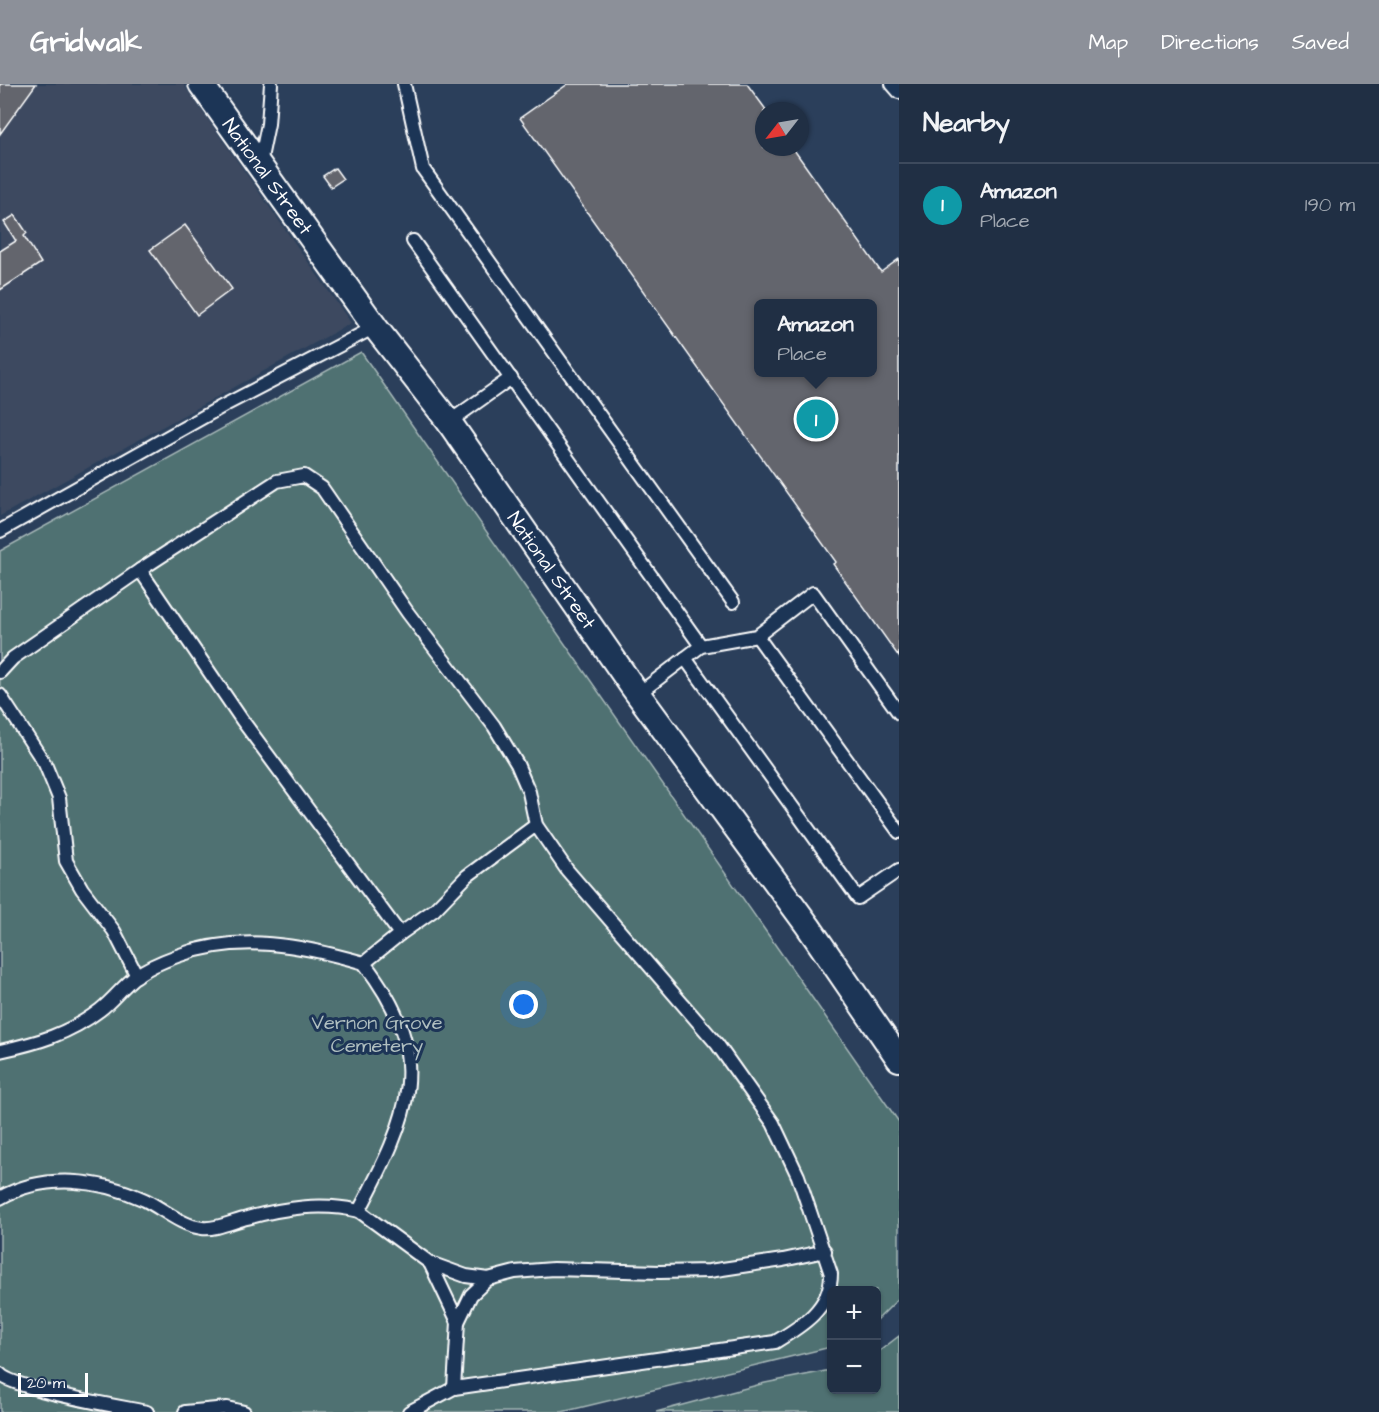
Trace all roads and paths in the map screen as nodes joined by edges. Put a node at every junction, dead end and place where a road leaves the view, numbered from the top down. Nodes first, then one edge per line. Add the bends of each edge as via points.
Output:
1 (201, 84) edge
2 (271, 84) edge
3 (404, 84) edge
4 (892, 84) edge
5 (899, 92) edge
6 (260, 165) junction
7 (413, 241) dead end
8 (375, 327) junction
9 (511, 378) junction
10 (449, 422) junction
11 (0, 531) edge
12 (140, 570) junction
13 (733, 603) dead end
14 (757, 636) junction
15 (701, 646) junction
16 (685, 658) junction
17 (0, 672) edge
18 (638, 694) junction
19 (0, 695) edge
20 (899, 713) edge
21 (536, 825) junction
22 (899, 832) edge
23 (899, 870) edge
24 (400, 934) junction
25 (364, 963) junction
26 (137, 976) junction
27 (0, 1051) edge
28 (899, 1059) edge
29 (0, 1198) edge
30 (359, 1211) junction
31 (825, 1251) junction
32 (430, 1263) junction
33 (488, 1279) junction
34 (458, 1322) junction
35 (0, 1374) edge
36 (454, 1388) junction
37 (147, 1412) edge
38 (185, 1412) edge
39 (244, 1412) edge
40 (409, 1412) edge

1 - 6 street, National Street
2 - 6 lane
3 - 13 lane via 423,169
4 - 5 lane
6 - 8 street, National Street
7 - 9 lane
8 - 10 street, National Street
8 - 11 lane via 223,406
9 - 10 lane
9 - 15 lane
10 - 18 street, National Street
12 - 17 lane via 13,658
12 - 21 lane via 277,481 304,476 322,488 408,613 494,726 517,764
12 - 24 lane via 242,720
14 - 15 lane
14 - 20 lane via 813,594
14 - 22 lane
15 - 16 lane
16 - 18 lane
16 - 23 lane via 858,898
18 - 28 street, National Street via 808,926
19 - 26 lane via 45,764 59,798 66,861 82,890 114,931
21 - 24 lane via 467,876 434,910
21 - 31 lane via 604,916 717,1044 773,1123 798,1176
24 - 25 lane
25 - 26 lane via 277,943 237,941 197,949
25 - 30 lane via 379,983 407,1044 410,1073 400,1130
26 - 27 lane via 71,1030 39,1043
29 - 30 lane via 19,1187 42,1182 83,1182 118,1189 204,1229 279,1209 335,1205
30 - 32 lane
31 - 33 lane via 709,1271 553,1269
31 - 36 lane via 831,1288 822,1306 805,1325 776,1342
32 - 33 lane
32 - 34 lane
33 - 34 lane via 471,1295
34 - 36 lane
35 - 37 lane via 47,1390
36 - 40 lane
38 - 39 lane via 216,1408

